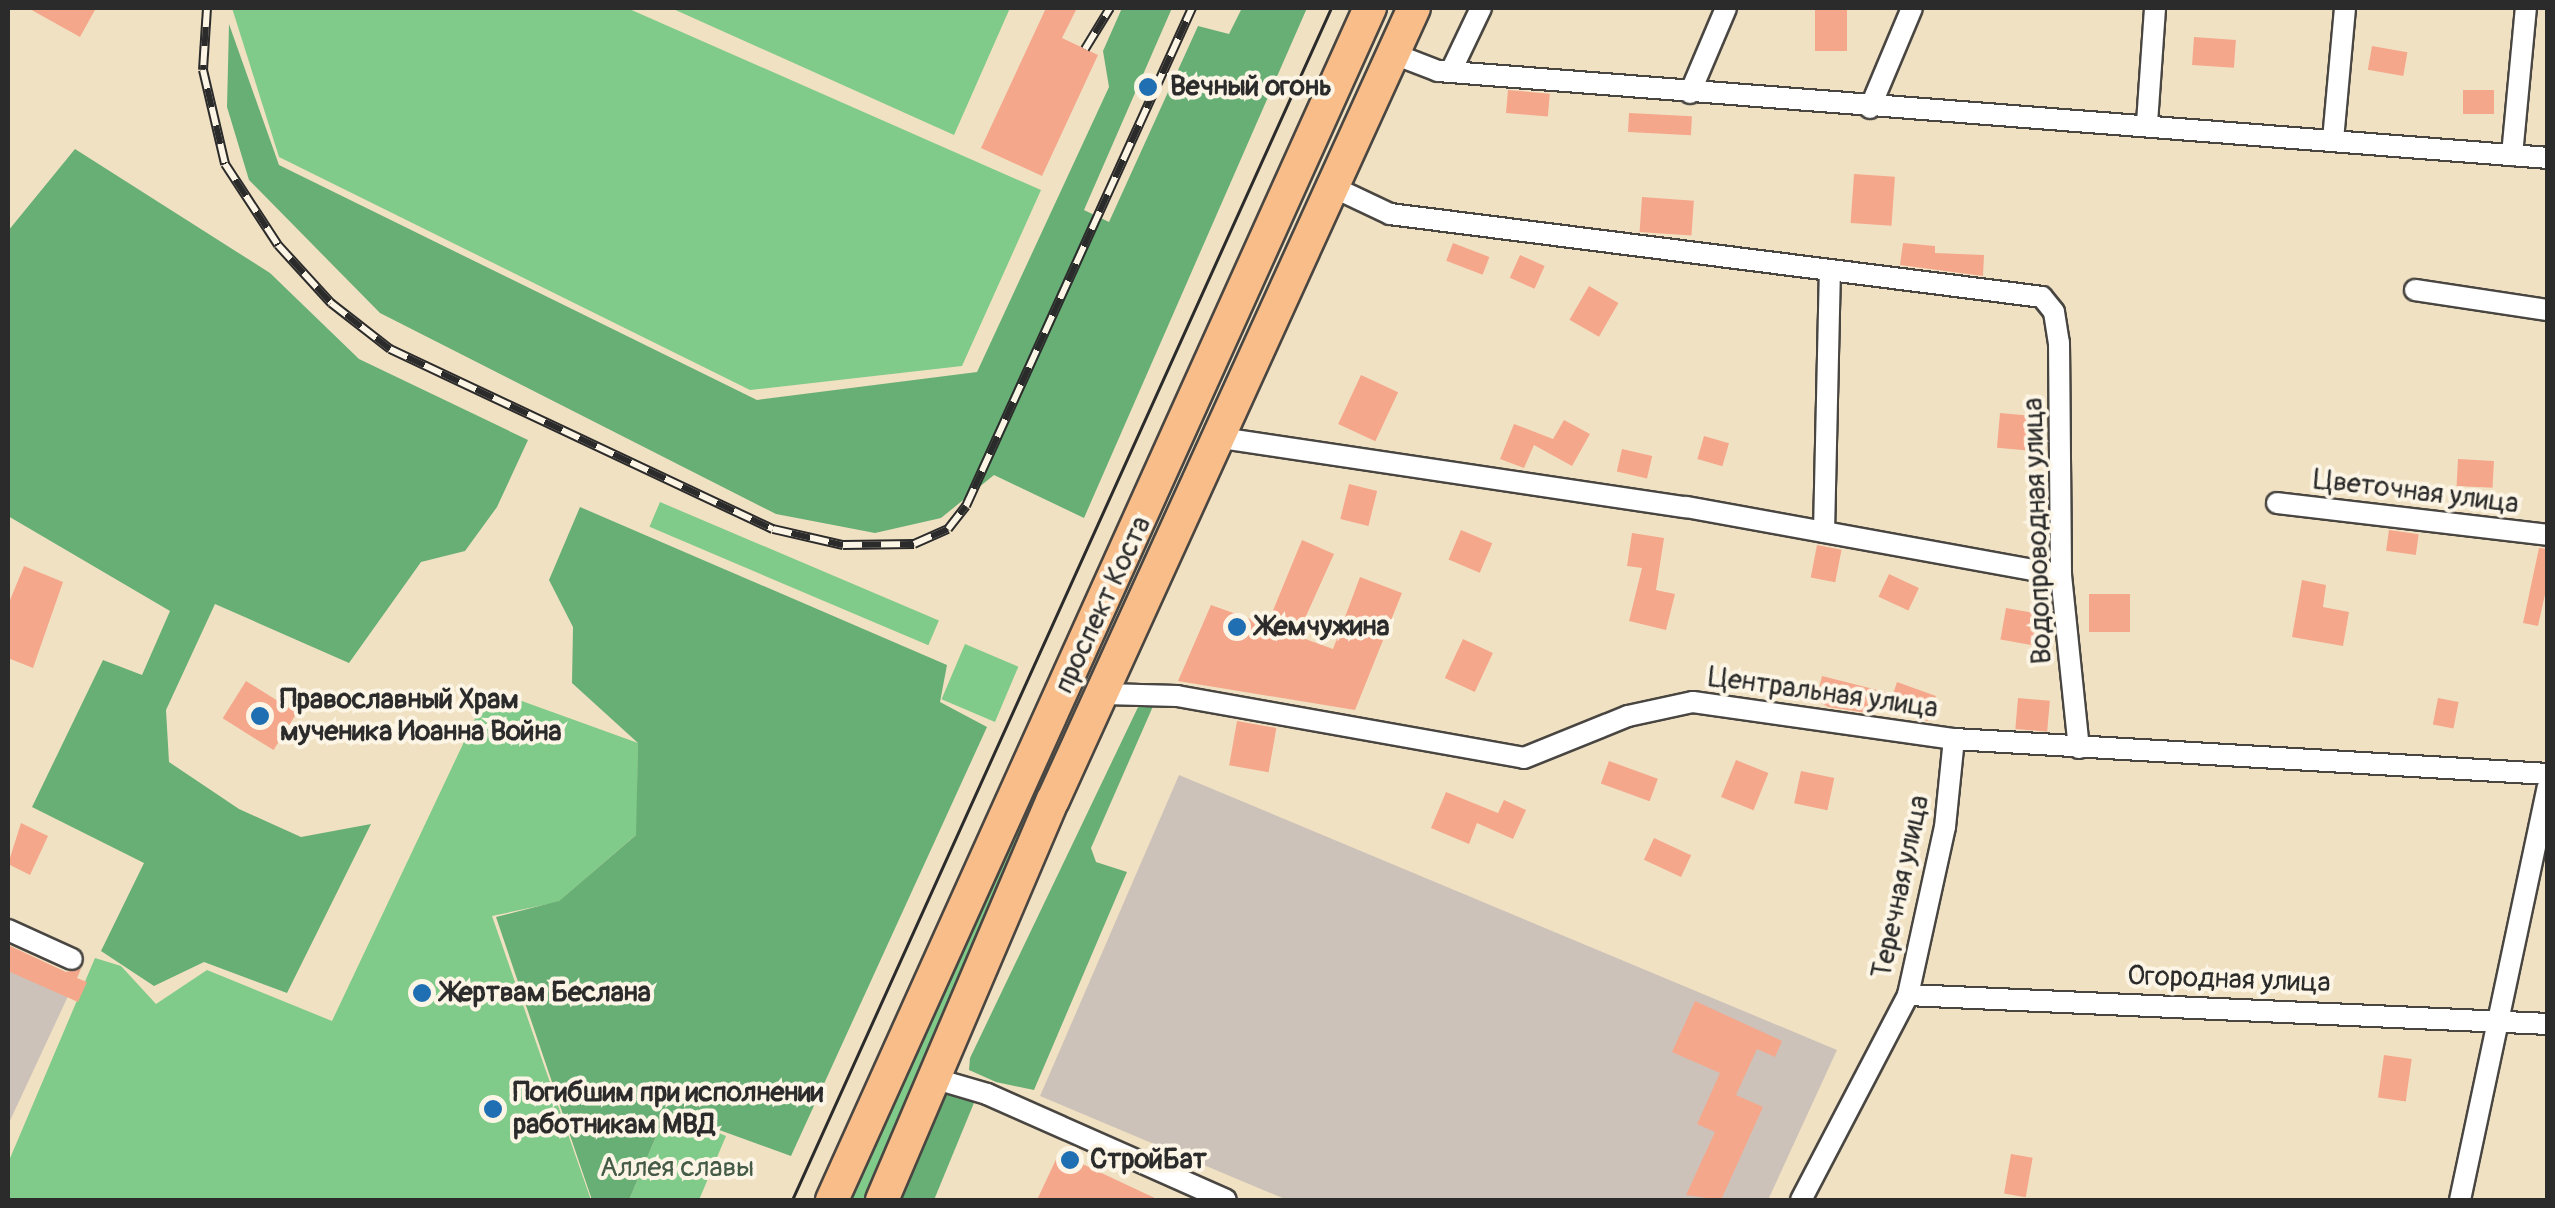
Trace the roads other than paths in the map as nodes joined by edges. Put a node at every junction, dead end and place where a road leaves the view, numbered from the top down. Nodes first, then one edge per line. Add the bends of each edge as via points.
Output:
1 (1370, 8) edge
2 (1414, 8) edge
3 (1481, 8) edge
4 (1726, 8) edge
5 (1912, 8) edge
6 (2155, 8) edge
7 (2345, 8) edge
8 (2526, 8) edge
9 (1394, 54) junction
10 (1450, 71) junction
11 (1690, 93) junction
12 (1870, 108) junction
13 (2146, 124) junction
14 (2333, 140) junction
15 (2512, 155) junction
16 (2548, 158) edge
17 (1333, 187) junction
18 (1830, 275) junction
19 (2415, 290) dead end
20 (2548, 310) edge
21 (1222, 438) junction
22 (2277, 503) dead end
23 (1824, 532) junction
24 (2548, 535) edge
25 (2061, 574) junction
26 (1106, 694) junction
27 (1050, 720) junction
28 (1085, 736) junction
29 (1954, 739) junction
30 (2079, 748) junction
31 (2548, 774) edge
32 (2548, 787) edge
33 (8, 930) edge
34 (72, 958) dead end
35 (1908, 994) junction
36 (2495, 1018) junction
37 (2548, 1024) edge
38 (936, 1080) junction
39 (832, 1200) edge
40 (882, 1200) edge
41 (1226, 1200) edge
42 (1801, 1200) edge
43 (2460, 1200) edge

1 - 27 main road, проспект Коста
2 - 9 main road, проспект Коста
3 - 10 street
4 - 11 street
5 - 12 street
6 - 13 street
7 - 14 street
8 - 15 street
9 - 10 street
9 - 17 main road, проспект Коста
10 - 11 street
11 - 12 street
12 - 13 street
13 - 14 street
14 - 15 street
15 - 16 street
17 - 18 street via 1390,214
17 - 21 main road, проспект Коста
18 - 23 street
18 - 25 street, Водопроводная улица via 2042,296 2054,312
19 - 20 street
21 - 23 street
21 - 26 main road, проспект Коста
22 - 24 street, Цветочная улица
23 - 25 street
25 - 30 street, Водопроводная улица
26 - 28 main road, проспект Коста
26 - 29 street, Центральная улица via 1169,695 1524,758 1628,716 1693,702
27 - 28 main road
27 - 39 main road, проспект Коста
28 - 38 main road, проспект Коста
29 - 30 street, Центральная улица
29 - 35 street, Теречная улица via 1945,827
30 - 31 street, Центральная улица
32 - 36 street
33 - 34 street
35 - 36 street, Огородная улица
35 - 42 street, Теречная улица
36 - 37 street, Огородная улица
36 - 43 street
38 - 40 main road, проспект Коста
38 - 41 street via 987,1094

